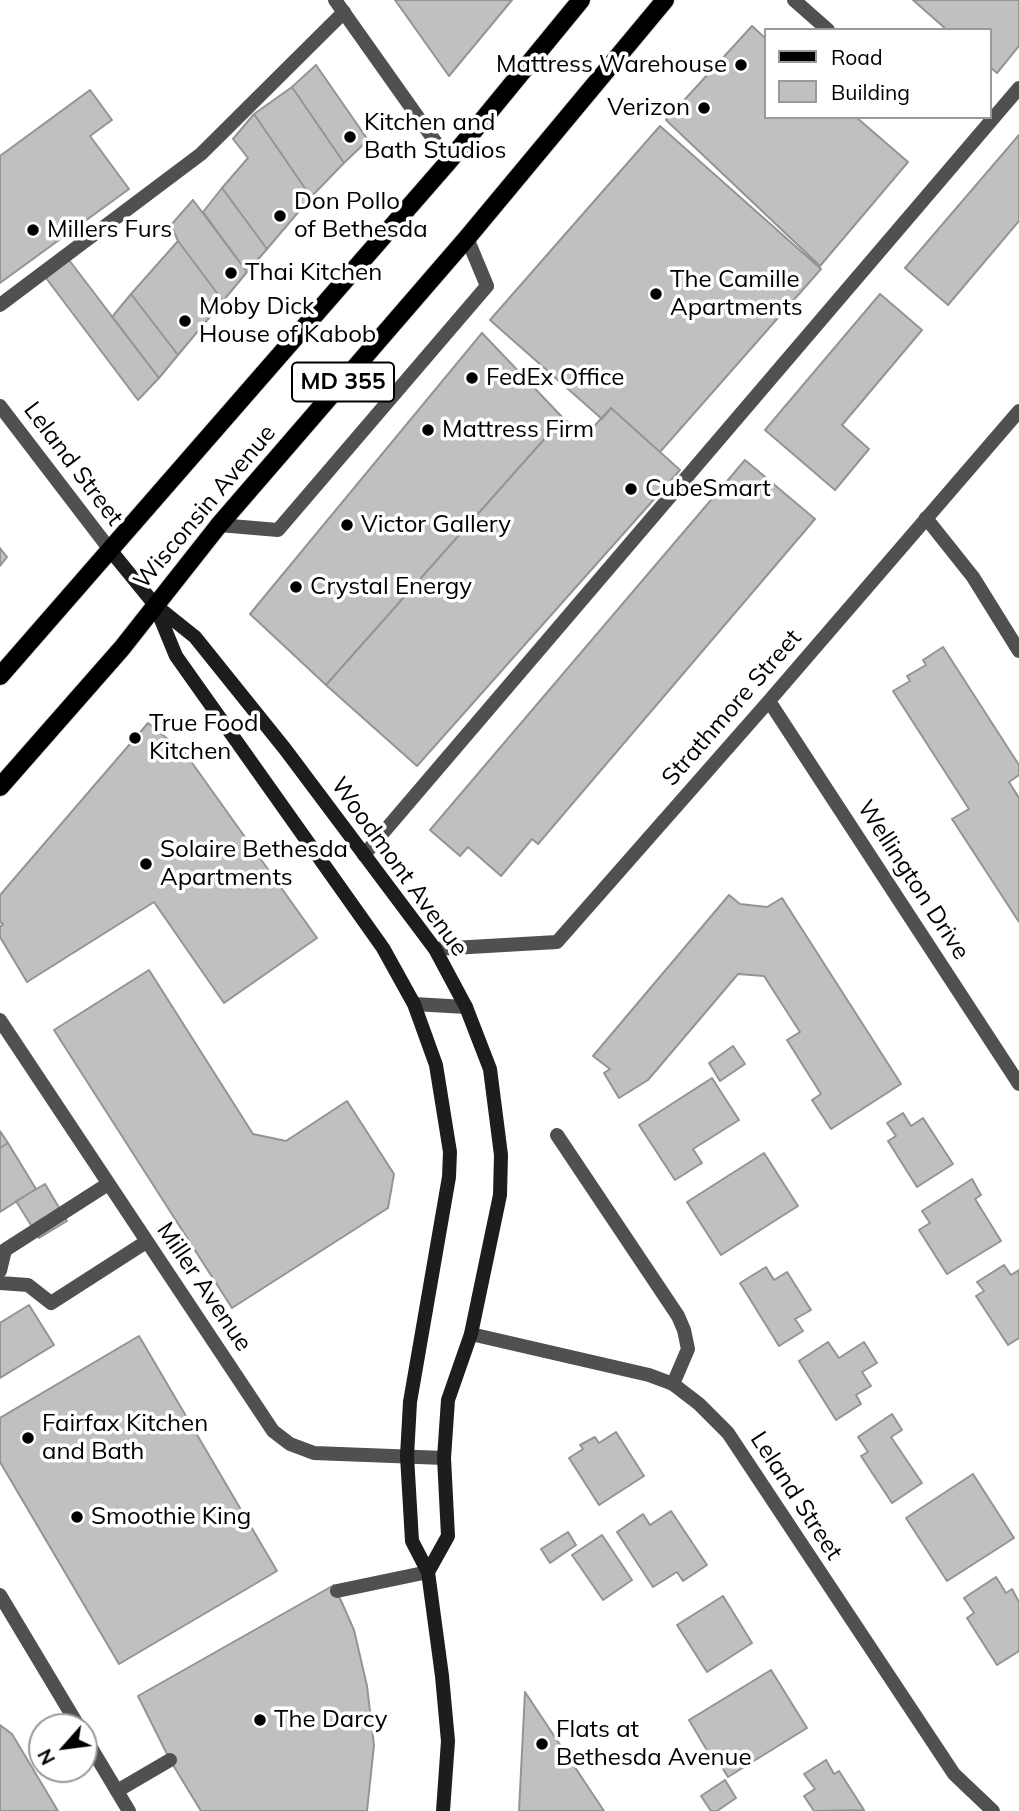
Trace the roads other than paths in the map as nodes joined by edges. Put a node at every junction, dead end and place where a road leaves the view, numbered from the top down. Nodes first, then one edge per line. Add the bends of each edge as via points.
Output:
1 (581, 0) edge
2 (665, 0) edge
3 (794, 0) edge
4 (339, 6) edge
5 (826, 28) edge
6 (1019, 88) edge
7 (449, 162) junction
8 (467, 238) junction
9 (0, 305) edge
10 (0, 406) edge
11 (1019, 411) edge
12 (926, 518) junction
13 (219, 525) junction
14 (111, 551) junction
15 (155, 605) junction
16 (1019, 651) edge
17 (0, 676) edge
18 (769, 701) junction
19 (0, 787) edge
20 (364, 855) junction
21 (435, 949) junction
22 (414, 1004) junction
23 (467, 1007) junction
24 (0, 1020) edge
25 (1019, 1084) edge
26 (557, 1135) dead end
27 (108, 1184) junction
28 (146, 1241) junction
29 (0, 1271) edge
30 (0, 1283) edge
31 (471, 1334) junction
32 (673, 1384) junction
33 (407, 1456) junction
34 (444, 1458) junction
35 (428, 1572) junction
36 (337, 1591) dead end
37 (0, 1595) edge
38 (71, 1713) edge
39 (98, 1759) edge
40 (170, 1760) dead end
41 (117, 1791) junction
42 (129, 1811) edge
43 (443, 1811) edge
44 (993, 1811) edge

1 - 7 main road, Wisconsin Avenue / MD 355
2 - 8 main road, Wisconsin Avenue / MD 355
3 - 5 street
4 - 7 street
4 - 9 street via 201,154
6 - 20 street
7 - 14 main road, Wisconsin Avenue / MD 355
8 - 13 main road, Wisconsin Avenue / MD 355
8 - 13 street via 487,286 287,520 278,530
10 - 14 street, Leland Street
11 - 12 street, Strathmore Street
12 - 16 street via 973,577
12 - 18 street, Strathmore Street
13 - 15 main road, Wisconsin Avenue / MD 355
14 - 15 street, Woodmont Avenue
14 - 17 main road, Wisconsin Avenue / MD 355
15 - 19 main road, Wisconsin Avenue / MD 355
15 - 20 street, Woodmont Avenue via 195,636
15 - 22 street, Woodmont Avenue via 176,656 383,948
18 - 21 street, Strathmore Street via 557,942
18 - 25 street, Wellington Drive
20 - 21 street, Woodmont Avenue
21 - 23 street, Woodmont Avenue
22 - 23 street
22 - 33 street, Woodmont Avenue via 436,1065 450,1152 410,1402
23 - 31 street, Woodmont Avenue via 490,1069 501,1155 500,1195
24 - 27 street, Miller Avenue
26 - 32 street via 678,1317 688,1349
27 - 28 street, Miller Avenue
27 - 29 street via 5,1250
28 - 30 street via 51,1303 28,1285
28 - 33 street, Miller Avenue via 273,1431 314,1453
31 - 32 street, Leland Street
31 - 34 street, Woodmont Avenue via 448,1400
32 - 44 street, Leland Street via 728,1433 954,1774
33 - 34 street, Miller Avenue
33 - 35 street, Woodmont Avenue via 412,1541
34 - 35 street, Woodmont Avenue via 448,1536
35 - 36 street
35 - 43 street, Woodmont Avenue via 448,1741
37 - 38 street
39 - 41 street
40 - 41 street
41 - 42 street

